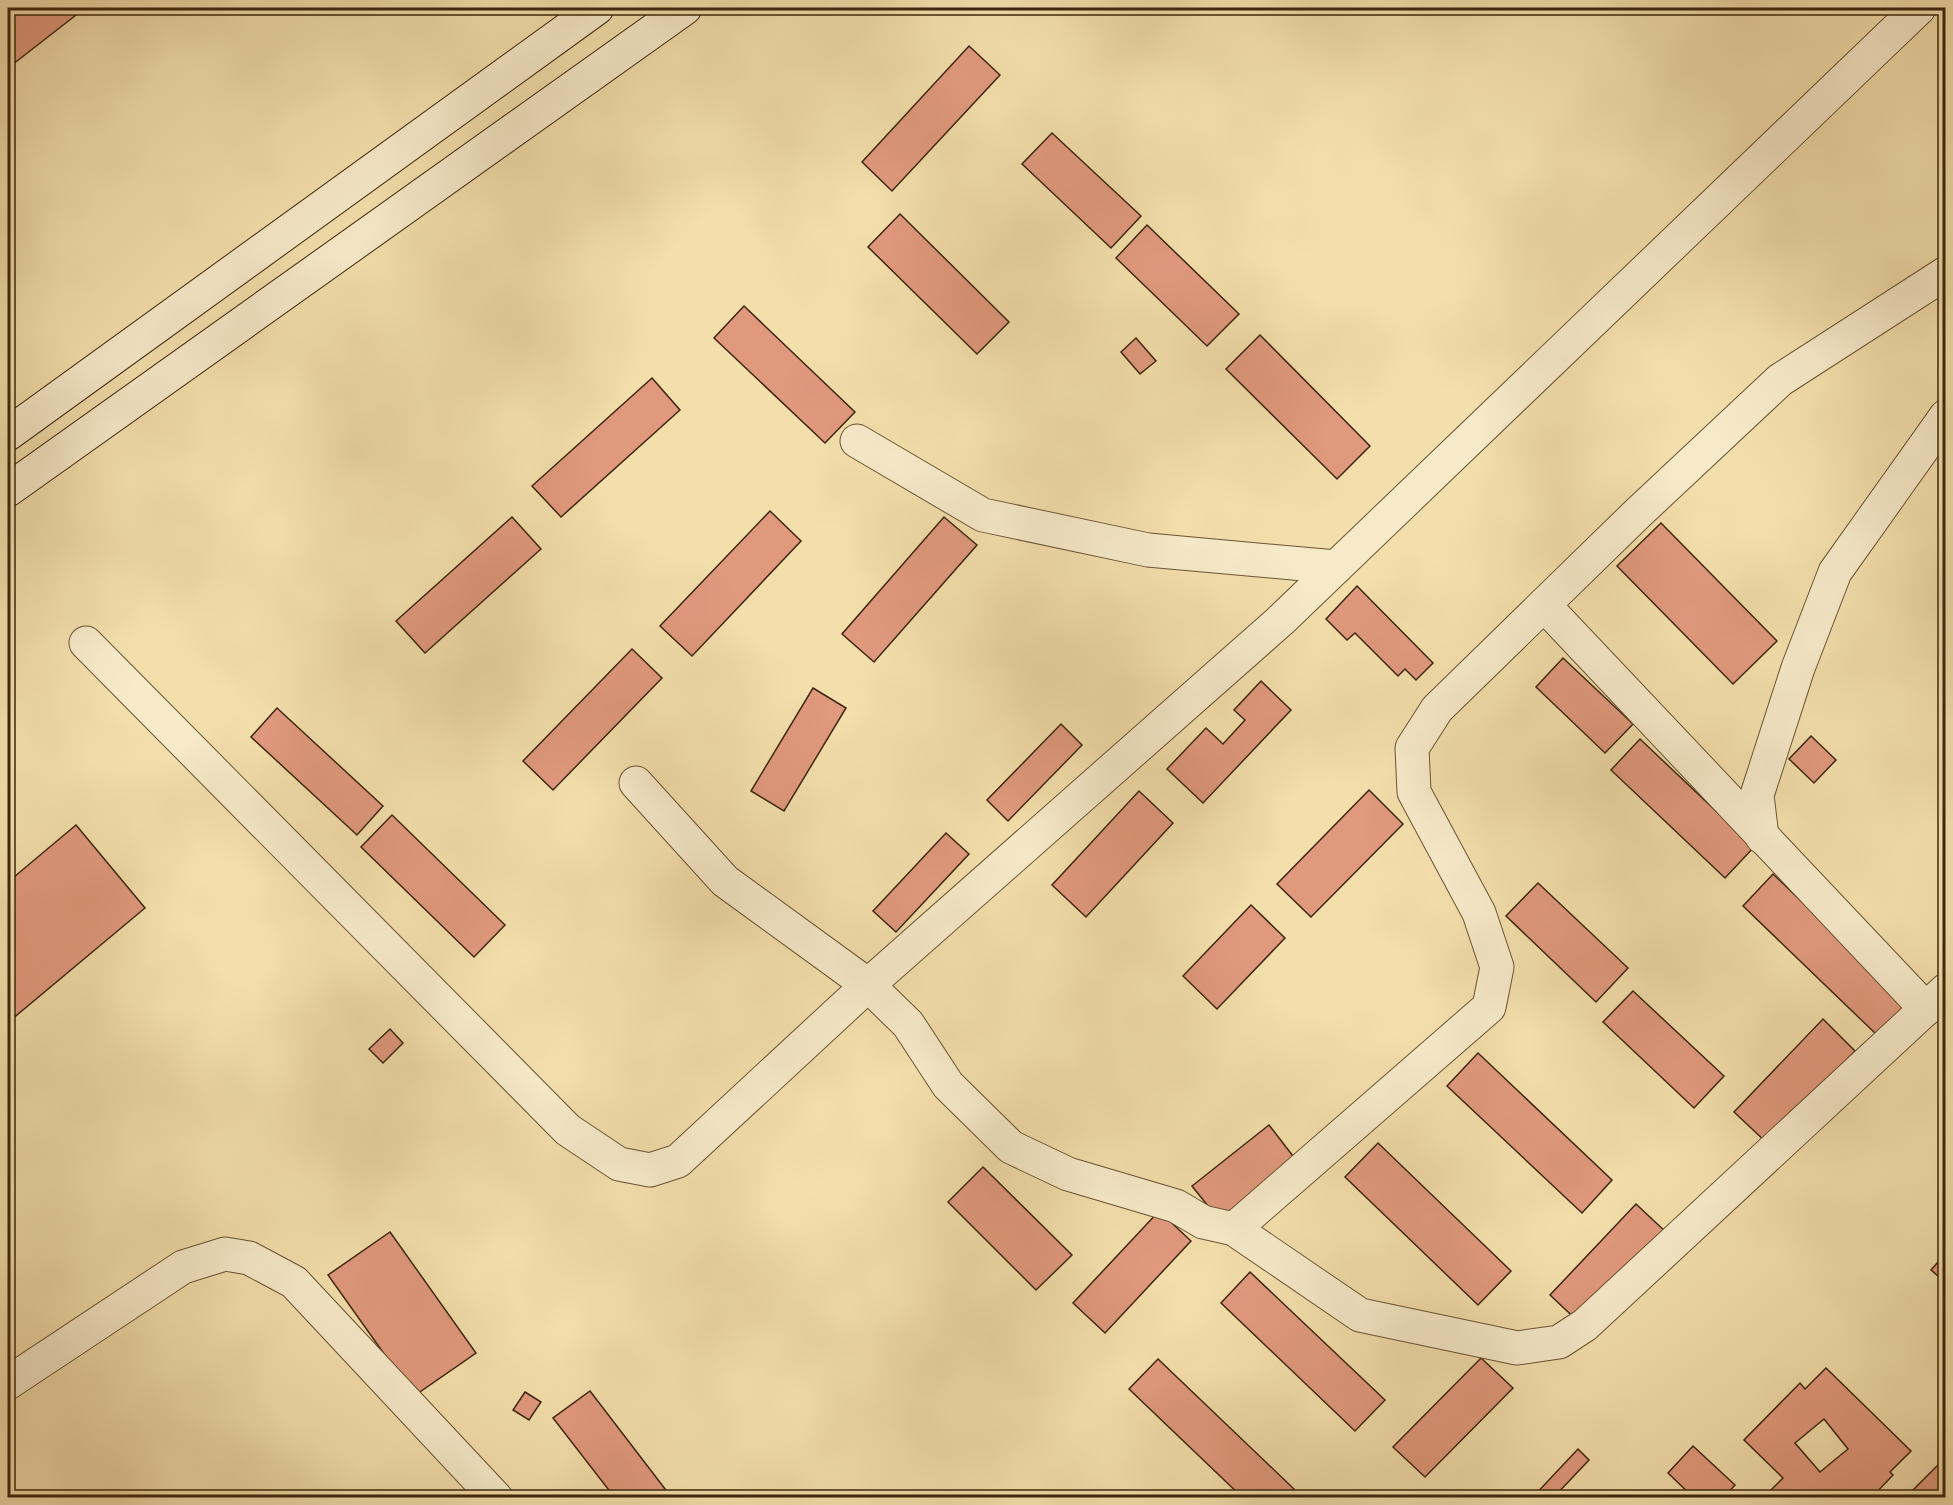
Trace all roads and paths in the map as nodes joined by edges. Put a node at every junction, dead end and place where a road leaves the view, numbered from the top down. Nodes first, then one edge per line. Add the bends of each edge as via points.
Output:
1 (597, 8) edge
2 (685, 8) edge
3 (1919, 8) edge
4 (1946, 273) edge
5 (1946, 416) edge
6 (8, 434) edge
7 (857, 441) dead end
8 (8, 490) edge
9 (1336, 567) junction
10 (1544, 605) junction
11 (86, 643) dead end
12 (636, 783) dead end
13 (1762, 837) junction
14 (868, 985) junction
15 (1936, 999) edge
16 (1234, 1229) junction
17 (8, 1383) edge
18 (496, 1497) edge

1 - 6 street
2 - 8 street
3 - 9 street
4 - 10 street via 1780,380
5 - 13 street via 1835,572 1798,668 1757,795
7 - 9 street via 983,515 1148,550
9 - 14 street
10 - 13 street
10 - 16 street via 1437,709 1412,748 1414,792 1479,913 1497,967 1489,1007
11 - 14 street via 568,1130 619,1164 650,1170 678,1161
12 - 14 street via 725,881
13 - 15 street
14 - 16 street via 908,1024 948,1085 1011,1147 1068,1174 1176,1206 1203,1222
15 - 16 street via 1585,1325 1559,1342 1517,1348 1360,1315
17 - 18 street via 183,1267 225,1254 249,1258 294,1282

